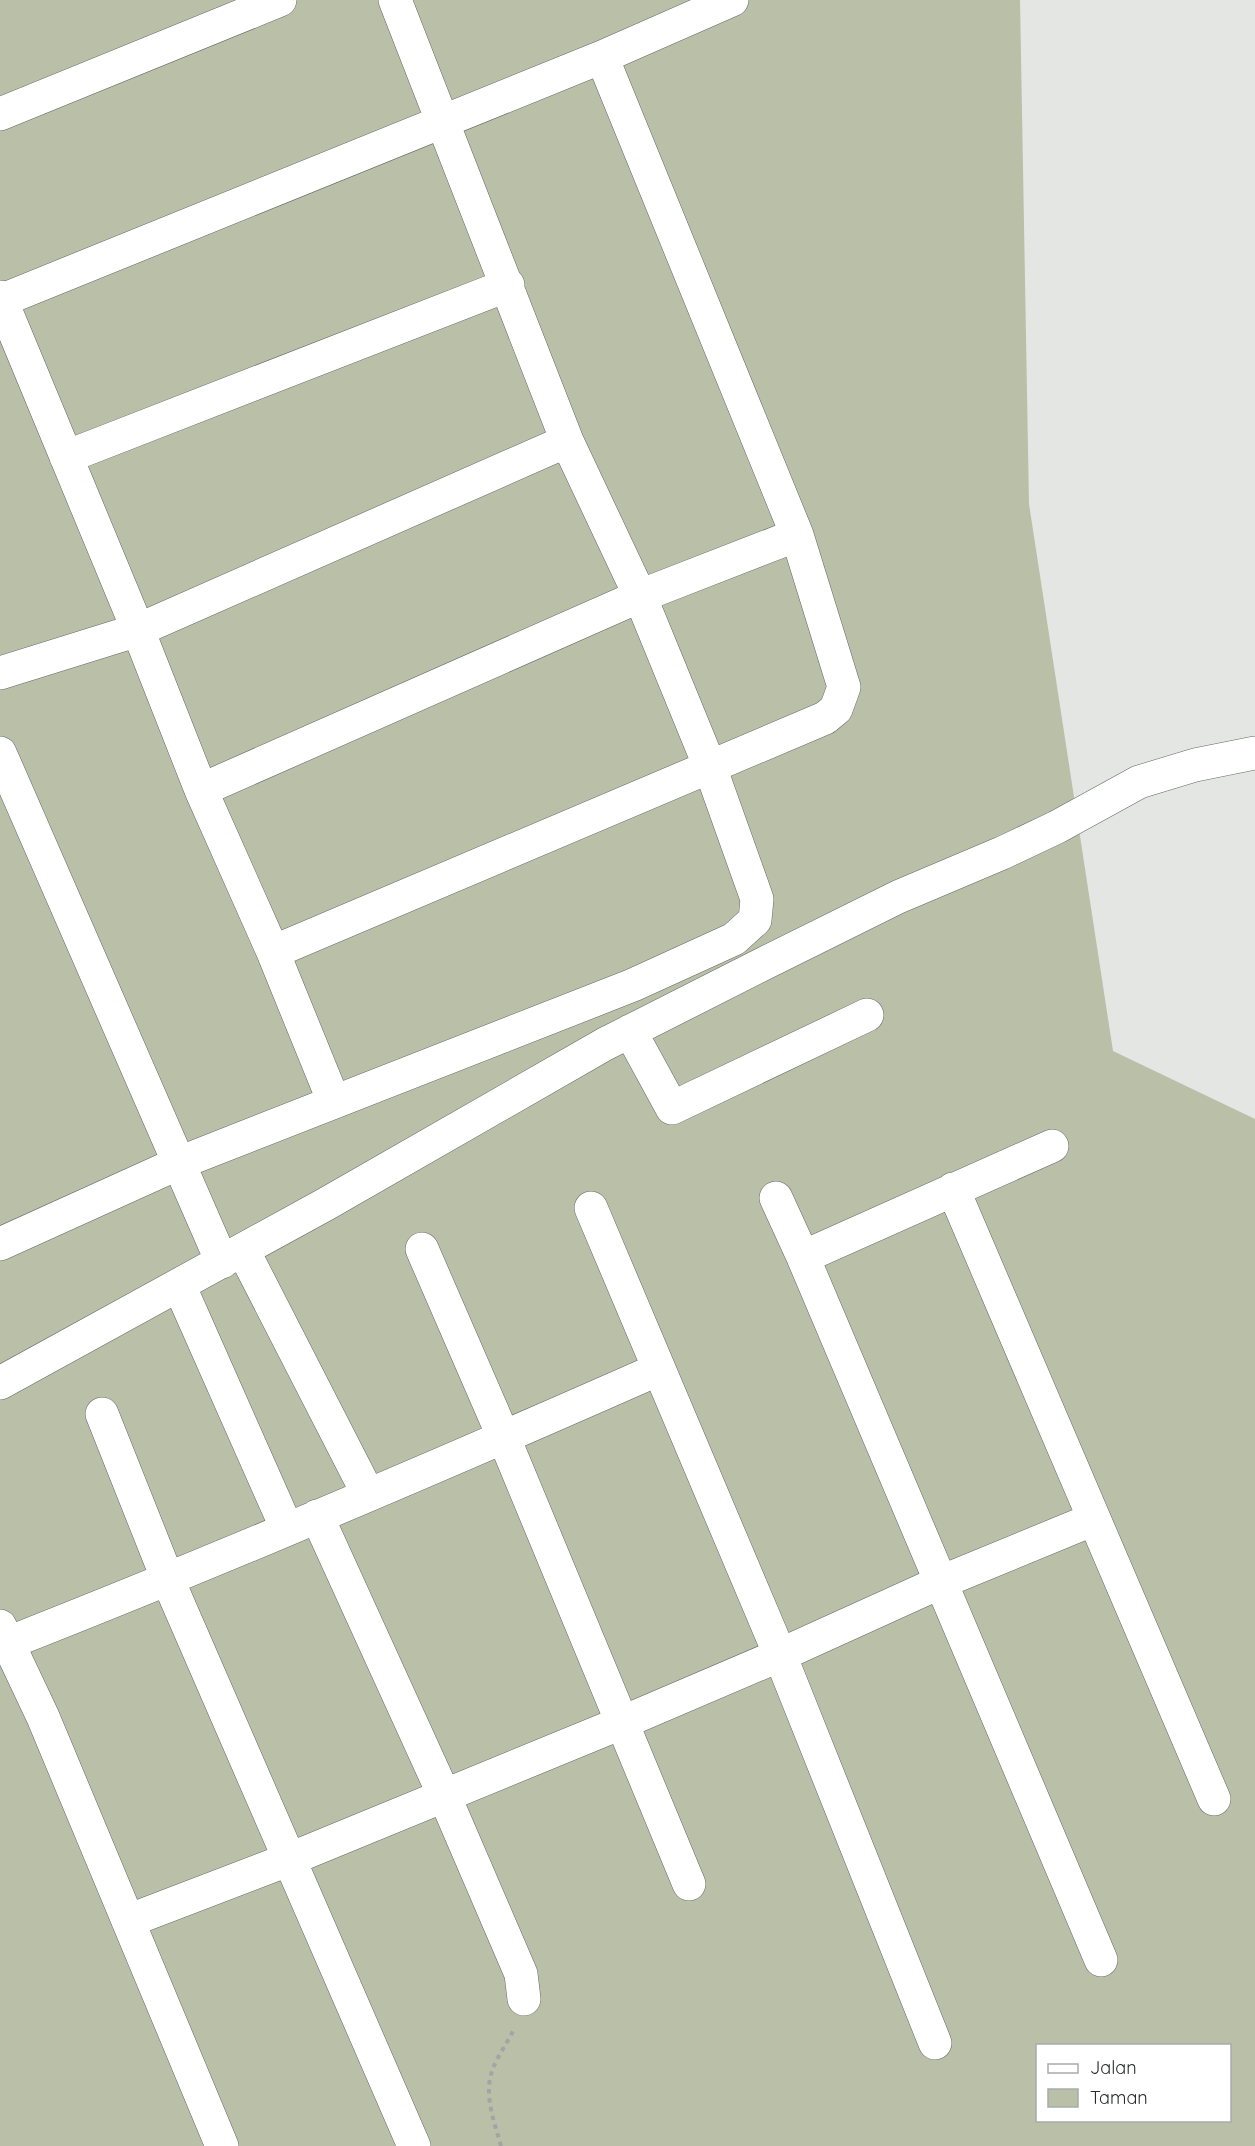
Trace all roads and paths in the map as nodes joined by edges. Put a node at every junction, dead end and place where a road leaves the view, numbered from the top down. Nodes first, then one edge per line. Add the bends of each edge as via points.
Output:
1 (280, 0) edge
2 (395, 0) edge
3 (732, 0) edge
4 (602, 57) junction
5 (0, 114) edge
6 (444, 121) junction
7 (508, 285) junction
8 (0, 300) edge
9 (567, 441) junction
10 (66, 457) junction
11 (797, 535) junction
12 (640, 596) junction
13 (138, 630) junction
14 (0, 674) edge
15 (0, 753) edge
16 (1255, 753) edge
17 (710, 767) junction
18 (201, 790) junction
19 (273, 952) junction
20 (867, 1015) dead end
21 (630, 1031) junction
22 (334, 1102) junction
23 (1052, 1146) dead end
24 (179, 1163) junction
25 (953, 1189) junction
26 (776, 1198) dead end
27 (591, 1208) dead end
28 (0, 1244) edge
29 (422, 1249) dead end
30 (232, 1256) junction
31 (803, 1257) junction
32 (179, 1285) junction
33 (659, 1369) junction
34 (0, 1383) edge
35 (102, 1414) dead end
36 (504, 1438) junction
37 (368, 1494) junction
38 (317, 1516) junction
39 (1094, 1520) junction
40 (287, 1528) junction
41 (168, 1580) junction
42 (941, 1582) junction
43 (4, 1634) edge
44 (780, 1656) junction
45 (621, 1723) junction
46 (444, 1795) junction
47 (1214, 1799) dead end
48 (291, 1859) junction
49 (690, 1884) dead end
50 (128, 1921) junction
51 (1101, 1960) dead end
52 (524, 1999) joint
53 (935, 2043) dead end
54 (222, 2146) edge
55 (414, 2146) edge
56 (501, 2146) edge

1 - 5 street
2 - 6 street
3 - 4 street
4 - 6 street
4 - 11 street
6 - 7 street
6 - 8 street
7 - 9 street
7 - 10 street
8 - 10 street
9 - 12 street
9 - 13 street
10 - 13 street
11 - 12 street
11 - 17 street via 844,687 836,709 825,718
12 - 17 street
12 - 18 street
13 - 14 street
13 - 18 street
15 - 24 street
16 - 21 street via 1139,782 1058,827 898,897
17 - 19 street
17 - 22 street via 757,899 755,920 734,939 633,986
18 - 19 street
19 - 22 street
20 - 21 street via 672,1108
21 - 30 street
22 - 24 street
23 - 25 street
24 - 28 street
24 - 30 street
25 - 31 street
25 - 39 street
26 - 31 street
27 - 33 street
29 - 36 street
30 - 32 street
30 - 37 street
31 - 42 street
32 - 34 street
32 - 40 street
33 - 36 street
33 - 44 street
35 - 41 street
36 - 37 street
36 - 45 street
37 - 38 street
38 - 40 street
38 - 46 street
39 - 42 street
39 - 47 street
40 - 41 street
41 - 43 street
41 - 48 street
42 - 44 street
42 - 51 street
43 - 50 street
44 - 45 street
44 - 53 street
45 - 46 street
45 - 49 street
46 - 48 street
46 - 52 street via 521,1974
48 - 50 street
48 - 55 street
50 - 54 street
52 - 56 path via 519,2021 492,2070 489,2089 490,2109

